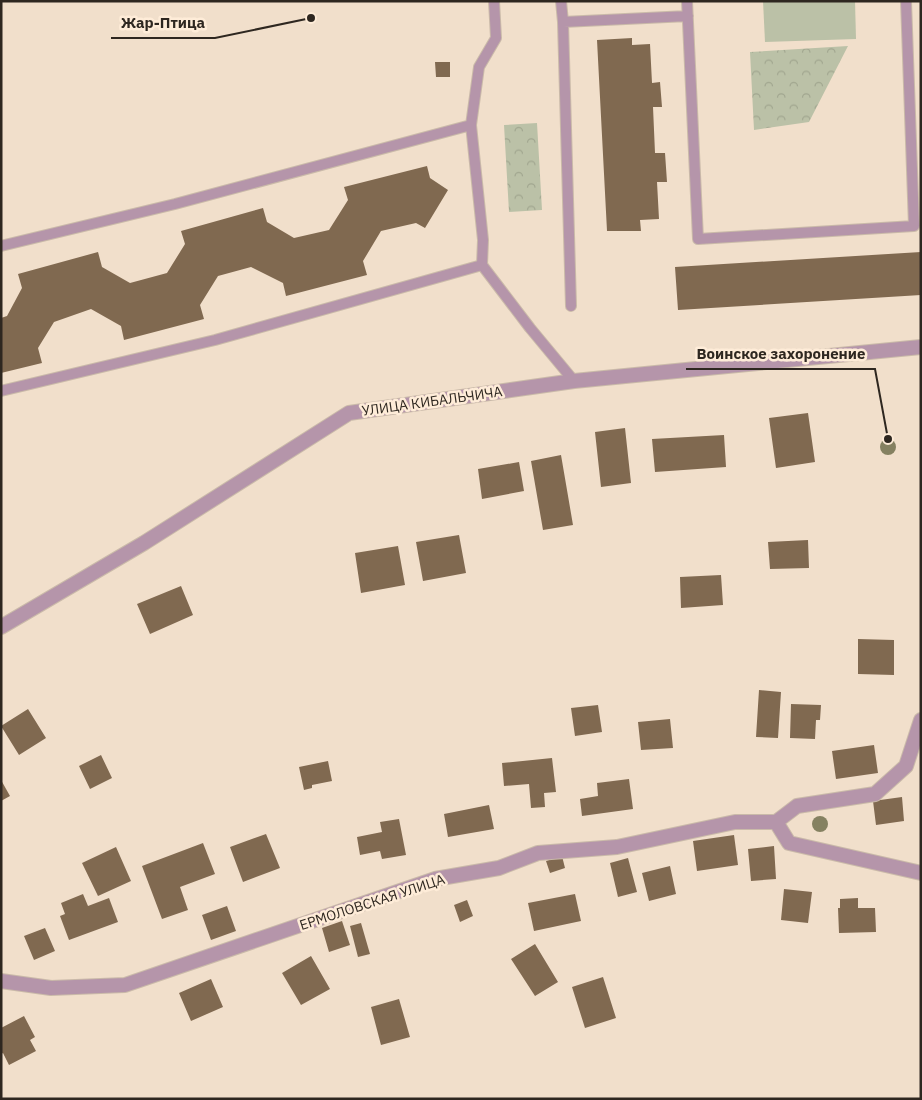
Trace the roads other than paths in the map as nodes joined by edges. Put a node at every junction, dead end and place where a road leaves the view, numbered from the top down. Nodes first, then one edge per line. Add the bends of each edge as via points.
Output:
1 (494, 1) edge
2 (561, 1) edge
3 (687, 1) edge
4 (906, 1) edge
5 (688, 16) junction
6 (563, 22) junction
7 (471, 125) junction
8 (1, 246) edge
9 (482, 265) junction
10 (571, 306) dead end
11 (921, 347) edge
12 (574, 381) junction
13 (1, 391) edge
14 (1, 627) edge
15 (921, 720) edge
16 (776, 822) junction
17 (921, 873) edge
18 (1, 982) edge

1 - 7 lane via 496,38 479,67
2 - 6 lane
3 - 5 lane
4 - 5 lane via 914,226 698,238
5 - 6 lane
6 - 10 lane
7 - 8 lane via 175,204
7 - 9 lane via 483,240
9 - 12 lane
9 - 13 lane via 215,340
11 - 12 street, УЛИЦА КИБАЛЬЧИЧА
12 - 14 street, УЛИЦА КИБАЛЬЧИЧА via 349,413 144,543
15 - 16 street via 906,766 875,794 797,806
16 - 17 street via 790,843
16 - 18 street, ЕРМОЛОВСКАЯ УЛИЦА via 735,822 617,847 538,853 499,868 435,879 125,985 51,988

